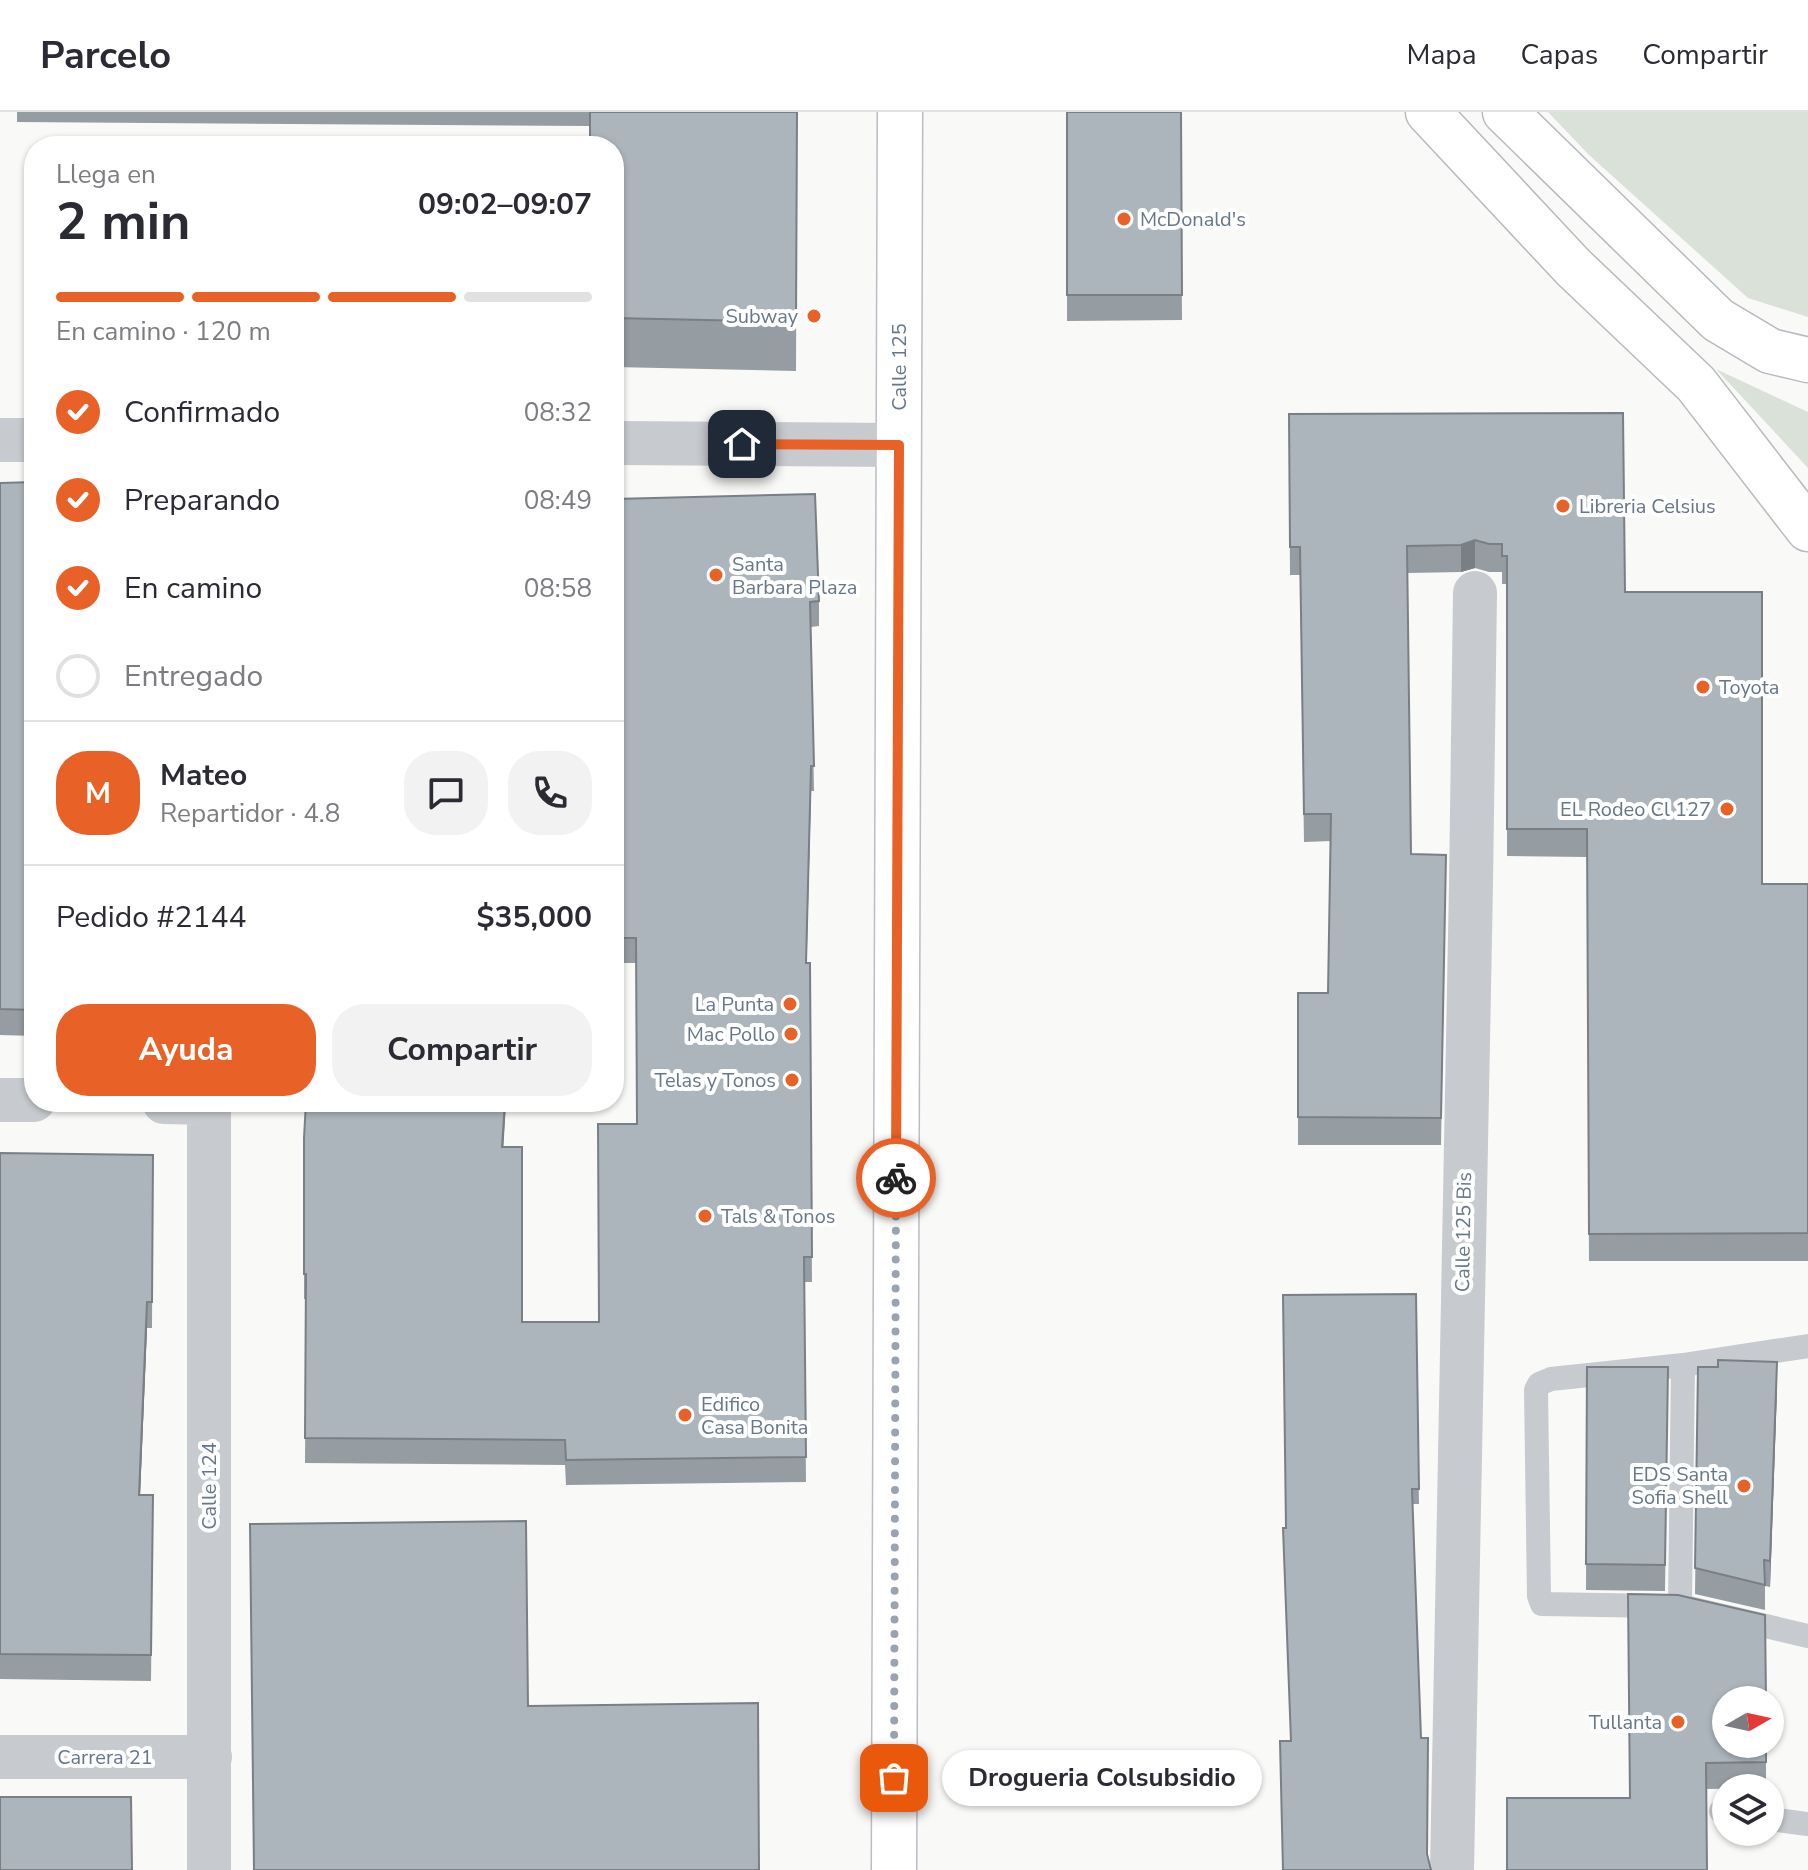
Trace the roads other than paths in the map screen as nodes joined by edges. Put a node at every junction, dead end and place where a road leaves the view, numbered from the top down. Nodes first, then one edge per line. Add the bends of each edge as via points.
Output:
1 (900, 112) edge
2 (1428, 112) edge
3 (1505, 112) edge
4 (1808, 360) edge
5 (0, 440) edge
6 (24, 440) edge
7 (624, 443) edge
8 (899, 445) junction
9 (1808, 529) edge
10 (1475, 593) dead end
11 (0, 1100) edge
12 (24, 1100) edge
13 (209, 1112) edge
14 (1808, 1346) edge
15 (1683, 1365) junction
16 (1680, 1606) junction
17 (1808, 1636) edge
18 (0, 1757) edge
19 (210, 1757) junction
20 (1784, 1821) edge
21 (1808, 1824) edge
22 (209, 1870) edge
23 (894, 1870) edge
24 (1452, 1870) edge

1 - 8 main road, Calle 125
2 - 9 main road via 1573,267 1696,384
3 - 4 main road via 1718,320 1770,351
5 - 6 street
7 - 8 street
8 - 23 main road, Calle 125
10 - 24 street, Calle 125 Bis
11 - 12 street
13 - 19 street, Calle 124
14 - 15 lane
15 - 16 lane
15 - 16 lane via 1551,1379 1536,1390 1542,1604
16 - 17 lane
18 - 19 street, Carrera 21
19 - 22 street, Calle 124
20 - 21 lane

